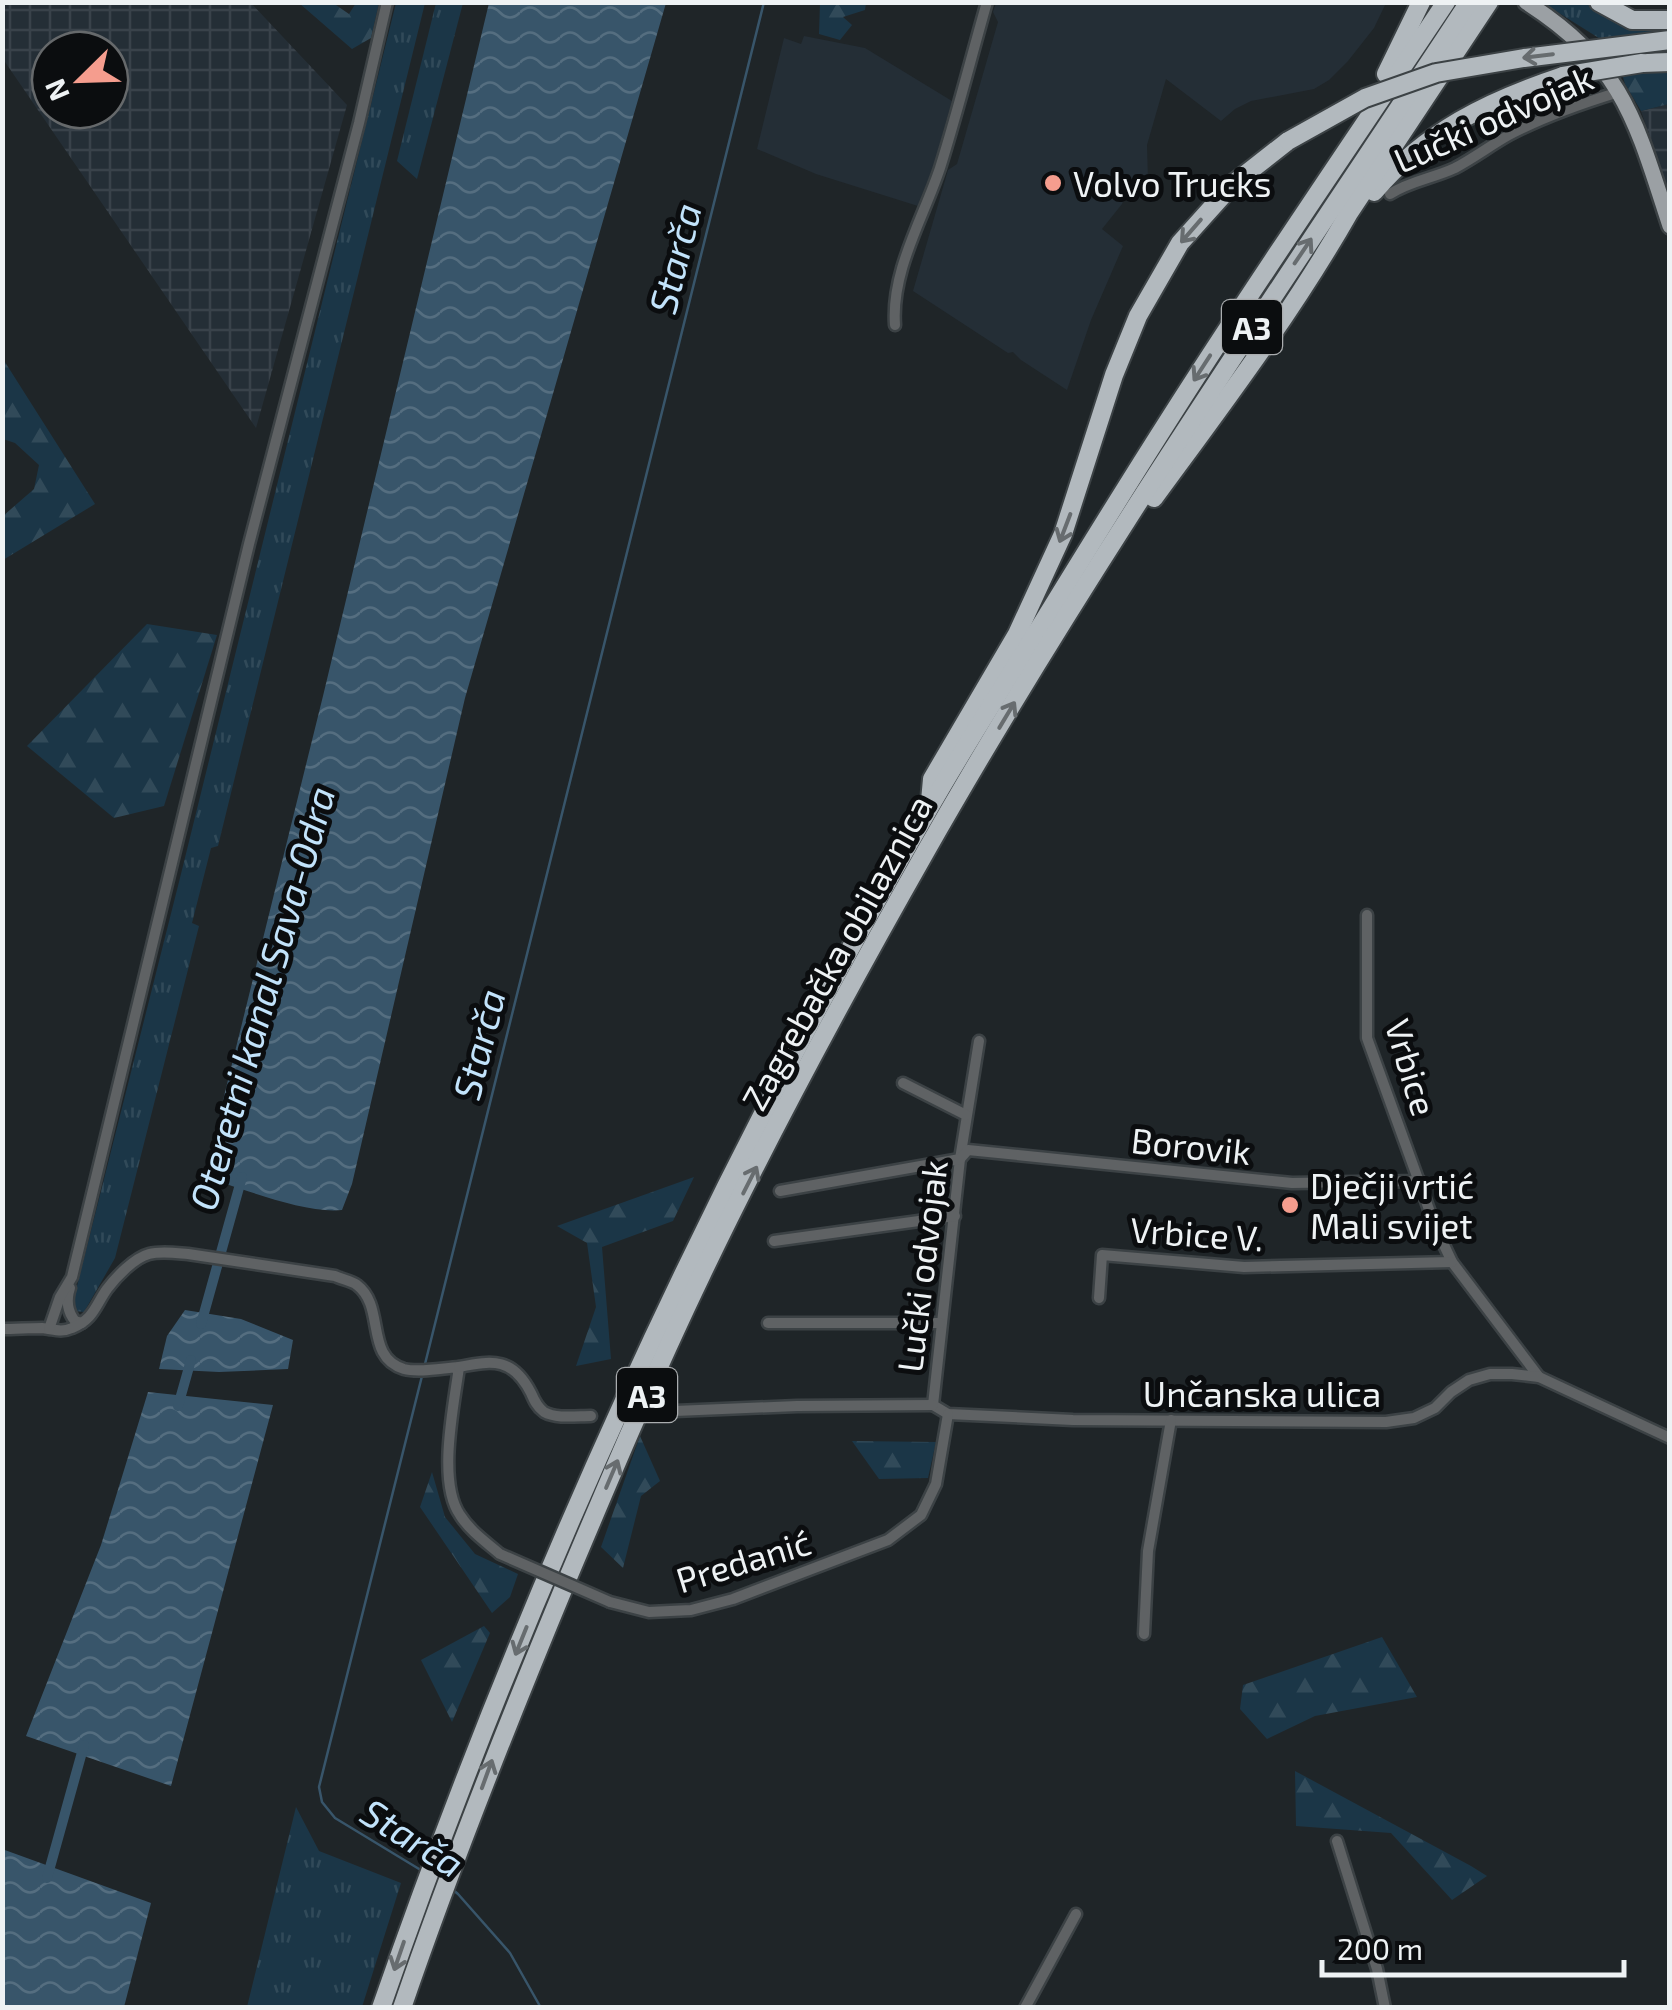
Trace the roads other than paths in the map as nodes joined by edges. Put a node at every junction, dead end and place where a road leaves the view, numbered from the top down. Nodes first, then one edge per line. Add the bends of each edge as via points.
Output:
1 (387, 2) edge
2 (987, 2) edge
3 (1421, 2) edge
4 (1446, 2) edge
5 (1526, 2) edge
6 (1598, 2) edge
7 (1482, 4) edge
8 (1670, 20) edge
9 (1670, 40) edge
10 (1670, 62) edge
11 (1620, 92) junction
12 (1334, 170) junction
13 (1390, 194) dead end
14 (1670, 226) edge
15 (1332, 242) junction
16 (895, 325) dead end
17 (1042, 656) junction
18 (930, 806) junction
19 (1366, 915) dead end
20 (979, 1042) dead end
21 (903, 1084) dead end
22 (966, 1115) junction
23 (960, 1159) junction
24 (1420, 1181) junction
25 (780, 1191) dead end
26 (954, 1216) junction
27 (774, 1241) dead end
28 (1452, 1262) junction
29 (72, 1277) junction
30 (1100, 1298) dead end
31 (83, 1323) junction
32 (768, 1323) dead end
33 (940, 1323) junction
34 (2, 1329) edge
35 (49, 1329) junction
36 (459, 1367) junction
37 (1539, 1377) junction
38 (933, 1405) junction
39 (675, 1412) dead end
40 (948, 1414) junction
41 (591, 1416) dead end
42 (1171, 1420) junction
43 (1670, 1438) edge
44 (1144, 1634) dead end
45 (1337, 1841) dead end
46 (1076, 1914) dead end
47 (381, 2008) edge
48 (402, 2008) edge
49 (1025, 2008) edge
50 (1385, 2008) edge

1 - 29 street
2 - 16 street via 938,173 901,272
3 - 12 highway via 1392,64 1336,150
4 - 12 highway, Zagrebačka obilaznica / A3
5 - 11 main road via 1594,56
6 - 8 highway via 1632,20
7 - 15 highway
17 -> 7 highway, Zagrebačka obilaznica / A3 via 1259,316
9 -> 18 highway, bridge via 1436,73 1365,98 1288,142 1233,184 1180,243 1138,316 1063,534 1017,634 932,778
10 - 15 highway, bridge via 1563,76 1468,114 1409,156
11 - 13 street, Lučki odvojak via 1510,135 1459,166
11 - 14 main road
12 -> 18 highway, Zagrebačka obilaznica / A3 via 1128,482
15 - 17 highway via 1151,502 1078,621
48 -> 17 highway, Zagrebačka obilaznica / A3 via 493,1759 701,1276 866,958
18 -> 47 highway, Zagrebačka obilaznica / A3 via 822,1000 672,1299 557,1550
19 - 24 street, Vrbice via 1366,1038
20 - 22 street, Lučki odvojak
21 - 22 street, Lučki odvojak
22 - 23 street, Lučki odvojak
23 - 24 street, Borovik via 968,1150 1292,1184
23 - 25 street
23 - 26 street, Lučki odvojak
24 - 28 street, Vrbice
26 - 27 street
26 - 33 street, Lučki odvojak
28 - 30 street, Vrbice V. via 1244,1266 1102,1255
28 - 37 street, Vrbice
29 - 31 street via 67,1299 72,1318
29 - 35 street
31 - 35 street
31 - 36 street via 108,1287 146,1254 188,1254 357,1285 371,1304 382,1353 404,1369
32 - 33 street
33 - 38 street, Lučki odvojak
34 - 35 street
36 - 40 street, Predanić, bridge via 448,1447 457,1512 500,1554 649,1612 691,1610 750,1593 888,1540 921,1516 936,1484
36 - 41 street via 504,1364 516,1370 543,1411
37 - 42 street, Unčanska ulica via 1490,1374 1469,1380 1435,1408 1386,1422
37 - 43 street, Unčanska ulica
38 - 39 street
38 - 40 street, Lučki odvojak
40 - 42 street, Unčanska ulica
42 - 44 street via 1148,1552
45 - 50 street
46 - 49 street

